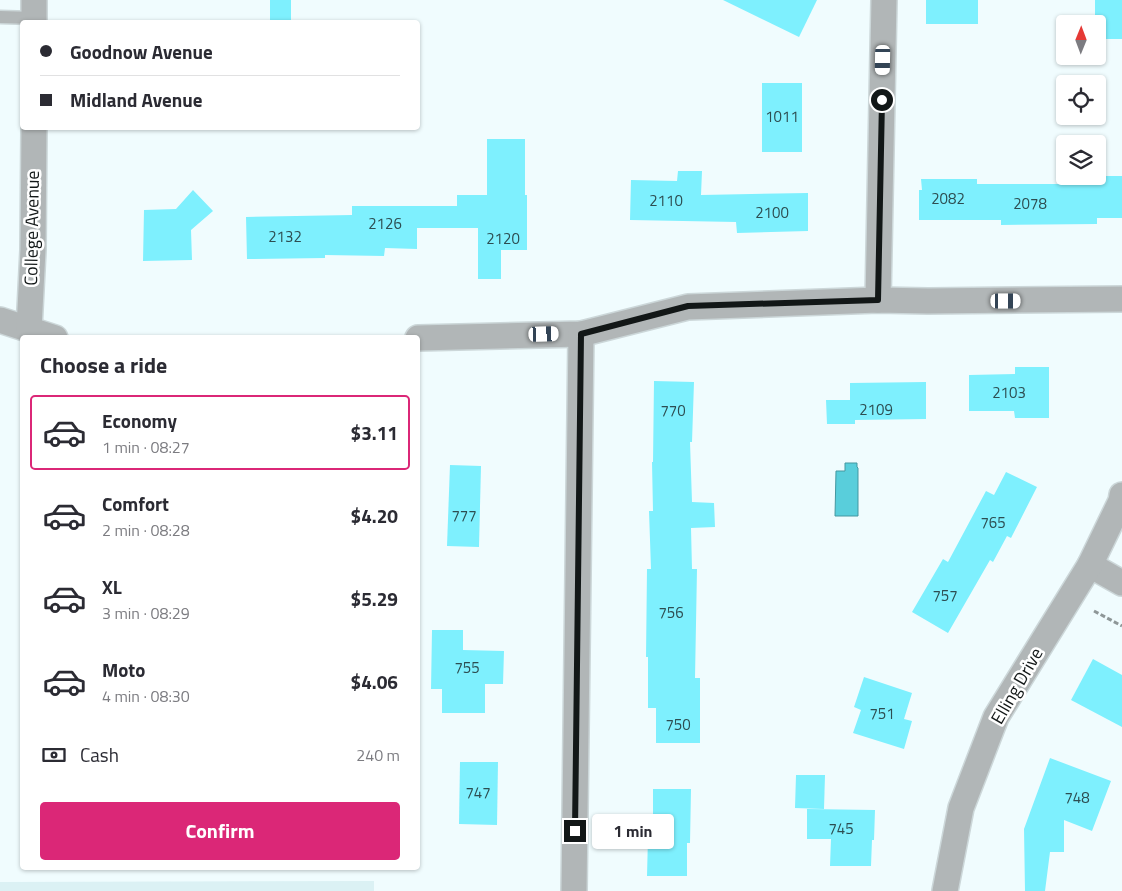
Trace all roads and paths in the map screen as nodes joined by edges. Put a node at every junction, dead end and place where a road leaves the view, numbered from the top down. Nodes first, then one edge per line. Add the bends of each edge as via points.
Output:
1 (884, 0) edge
2 (34, 13) edge
3 (0, 17) edge
4 (34, 130) edge
5 (878, 300) junction
6 (1122, 300) edge
7 (0, 320) edge
8 (29, 330) junction
9 (581, 334) junction
10 (45, 335) edge
11 (420, 338) edge
12 (1122, 496) edge
13 (1090, 565) junction
14 (1122, 583) edge
15 (1070, 597) junction
16 (1122, 626) edge
17 (574, 891) edge
18 (945, 891) edge

1 - 5 street
2 - 3 lane
4 - 8 street, College Avenue
5 - 6 street
5 - 9 street via 688,306
7 - 8 street
8 - 10 street
9 - 11 street
9 - 17 street
12 - 13 street, Elling Drive
13 - 14 street
13 - 15 street, Elling Drive
15 - 16 path
15 - 18 street, Elling Drive via 996,717 962,808

